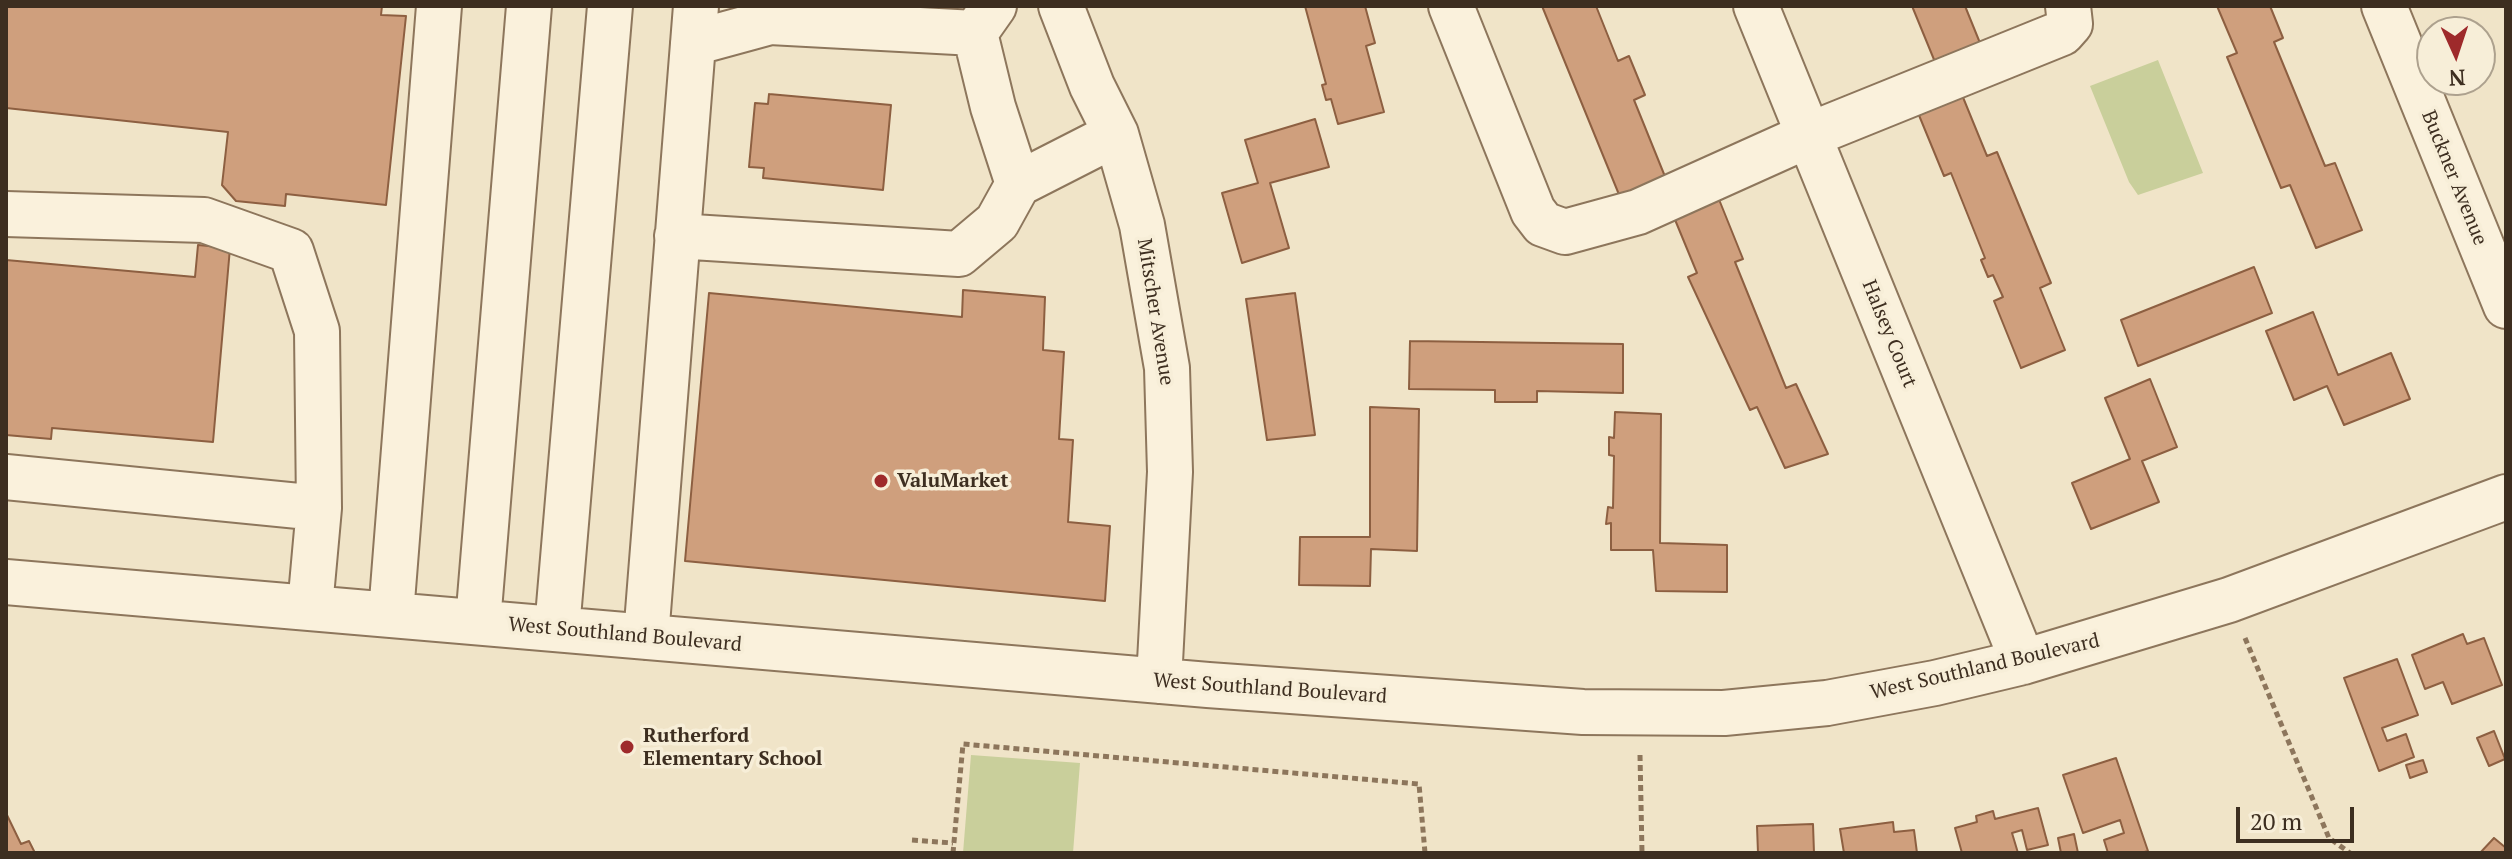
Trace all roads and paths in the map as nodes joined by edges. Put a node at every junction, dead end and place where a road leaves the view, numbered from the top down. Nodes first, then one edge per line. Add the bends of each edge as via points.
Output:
1 (439, 6) edge
2 (529, 6) edge
3 (610, 6) edge
4 (1061, 6) edge
5 (1451, 6) edge
6 (1756, 6) edge
7 (2068, 6) edge
8 (2384, 6) edge
9 (984, 19) edge
10 (694, 24) edge
11 (1116, 134) junction
12 (1807, 136) junction
13 (1018, 184) junction
14 (6, 214) edge
15 (677, 236) junction
16 (2506, 306) edge
17 (6, 477) edge
18 (2506, 497) edge
19 (319, 508) junction
20 (6, 582) edge
21 (2229, 600) junction
22 (310, 607) junction
23 (391, 614) junction
24 (478, 622) junction
25 (557, 629) junction
26 (646, 637) junction
27 (2023, 662) junction
28 (1159, 681) junction
29 (1635, 714) junction
30 (912, 840) dead end
31 (953, 843) junction
32 (953, 853) edge
33 (1425, 853) edge
34 (1642, 853) edge
35 (2350, 853) edge

1 - 23 street
2 - 24 street
3 - 25 street
4 - 11 street, Mitscher Avenue
5 - 12 street via 1533,211 1543,224 1565,232 1638,212
6 - 12 street, Halsey Court
7 - 12 street via 2070,24 2062,33
8 - 16 street, Buckner Avenue
9 - 10 street
9 - 13 street via 993,107
10 - 15 street
11 - 13 street
11 - 28 street, Mitscher Avenue via 1142,225 1167,368 1170,472
12 - 27 street, Halsey Court
13 - 15 street via 997,222 959,254
14 - 19 street via 204,220 291,251 317,331
15 - 26 street
17 - 19 street
18 - 21 street, West Southland Boulevard
19 - 22 street
20 - 22 street, West Southland Boulevard
21 - 27 street, West Southland Boulevard
21 - 35 path via 2329,838
22 - 23 street, West Southland Boulevard
23 - 24 street, West Southland Boulevard
24 - 25 street, West Southland Boulevard
25 - 26 street, West Southland Boulevard
26 - 28 street, West Southland Boulevard
27 - 29 street, West Southland Boulevard via 1827,703 1724,713
28 - 29 street, West Southland Boulevard
29 - 34 path
30 - 31 path
31 - 32 path
31 - 33 path via 963,744 1419,784

